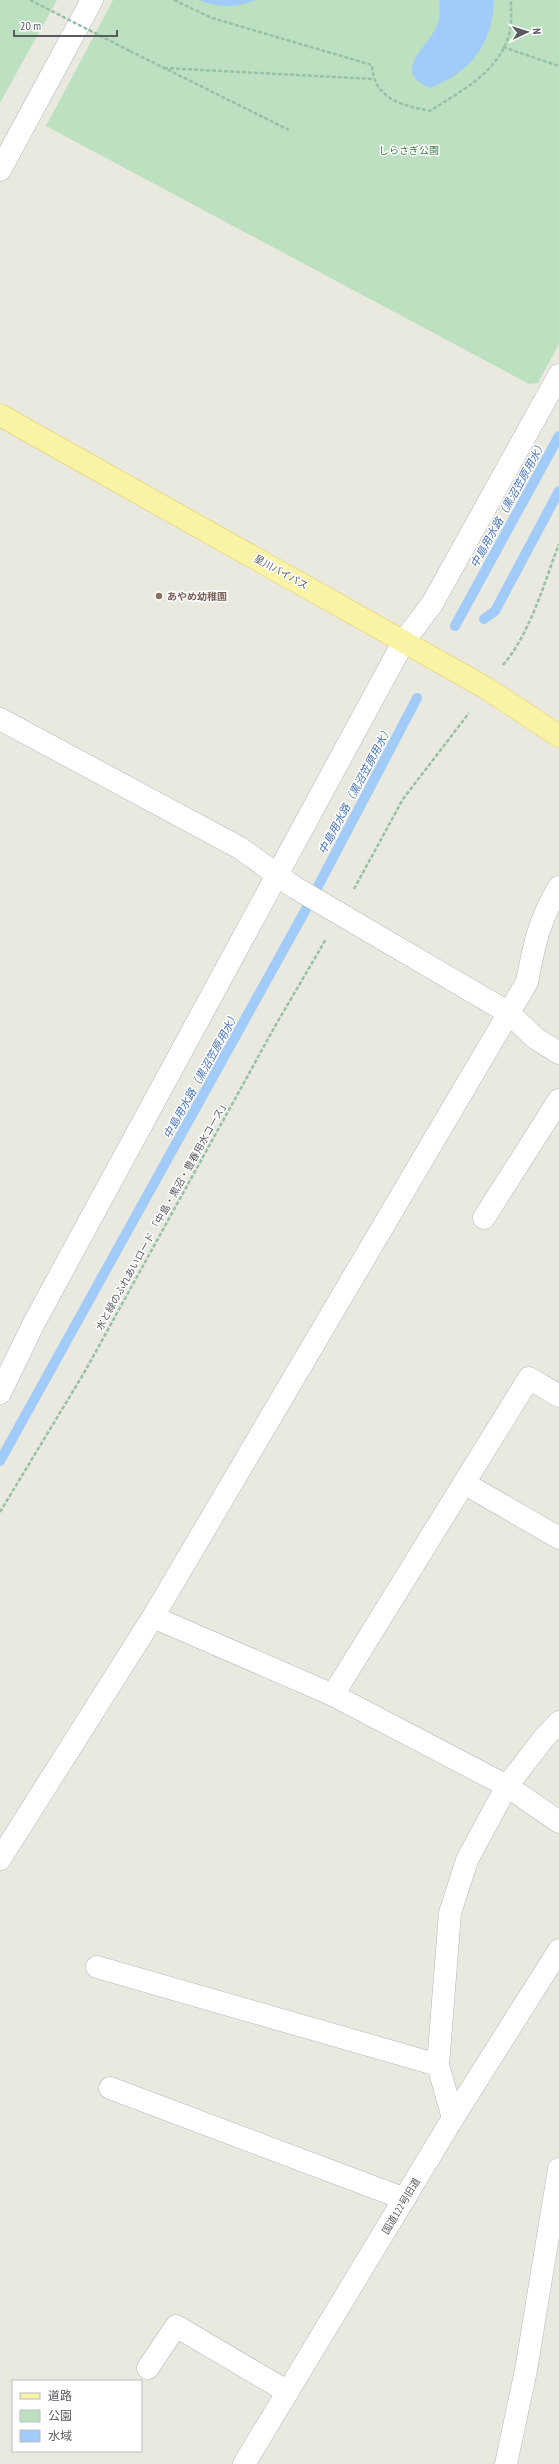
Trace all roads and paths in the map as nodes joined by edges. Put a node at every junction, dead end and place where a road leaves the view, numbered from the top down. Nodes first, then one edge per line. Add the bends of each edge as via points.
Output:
1 (30, 0) edge
2 (92, 0) edge
3 (174, 0) edge
4 (511, 0) edge
5 (503, 46) junction
6 (559, 66) edge
7 (164, 68) junction
8 (373, 79) junction
9 (289, 130) dead end
10 (0, 170) edge
11 (559, 375) edge
12 (0, 415) edge
13 (559, 544) edge
14 (404, 641) junction
15 (498, 670) dead end
16 (471, 710) dead end
17 (0, 719) edge
18 (559, 736) edge
19 (285, 881) junction
20 (559, 887) edge
21 (352, 893) dead end
22 (328, 936) dead end
23 (509, 1013) junction
24 (559, 1053) edge
25 (559, 1100) edge
26 (484, 1218) dead end
27 (0, 1394) edge
28 (559, 1396) edge
29 (464, 1483) junction
30 (0, 1512) edge
31 (559, 1538) edge
32 (153, 1617) junction
33 (333, 1695) junction
34 (559, 1722) edge
35 (507, 1786) junction
36 (559, 1822) edge
37 (0, 1858) edge
38 (559, 1950) edge
39 (97, 1967) dead end
40 (438, 2065) junction
41 (110, 2088) dead end
42 (453, 2118) junction
43 (559, 2169) edge
44 (405, 2199) junction
45 (148, 2368) dead end
46 (288, 2392) junction
47 (244, 2464) edge
48 (506, 2464) edge

1 - 7 path, bridge
2 - 10 street
3 - 8 path via 212,18 372,66
4 - 5 path via 510,31
5 - 6 path
5 - 8 path via 495,65 475,82 430,111 410,107 383,95
7 - 8 path
7 - 9 path
11 - 14 street via 432,604
12 - 14 main road, 星川バイパス
13 - 15 path via 518,642
14 - 18 main road, 星川バイパス via 486,688
14 - 19 street
16 - 21 path via 403,799
17 - 19 street via 240,848
19 - 23 street
19 - 27 street via 34,1323
20 - 23 street via 545,910 535,940 527,982
22 - 30 path, 水と緑のふれあいロード 「中島・黒沼・豊春用水コース」 via 274,1028 84,1373
23 - 24 street via 535,1038
23 - 32 street
25 - 26 street
28 - 29 street via 529,1378
29 - 31 street
29 - 33 street
32 - 33 street
32 - 37 street
33 - 35 street
34 - 35 street
35 - 36 street
35 - 40 street via 467,1860 450,1913
38 - 42 street, 国道122号旧道
39 - 40 street
40 - 42 street
41 - 44 street
42 - 44 street, 国道122号旧道
43 - 48 street via 526,2370
44 - 46 street, 国道122号旧道
45 - 46 street via 176,2326
46 - 47 street, 国道122号旧道

